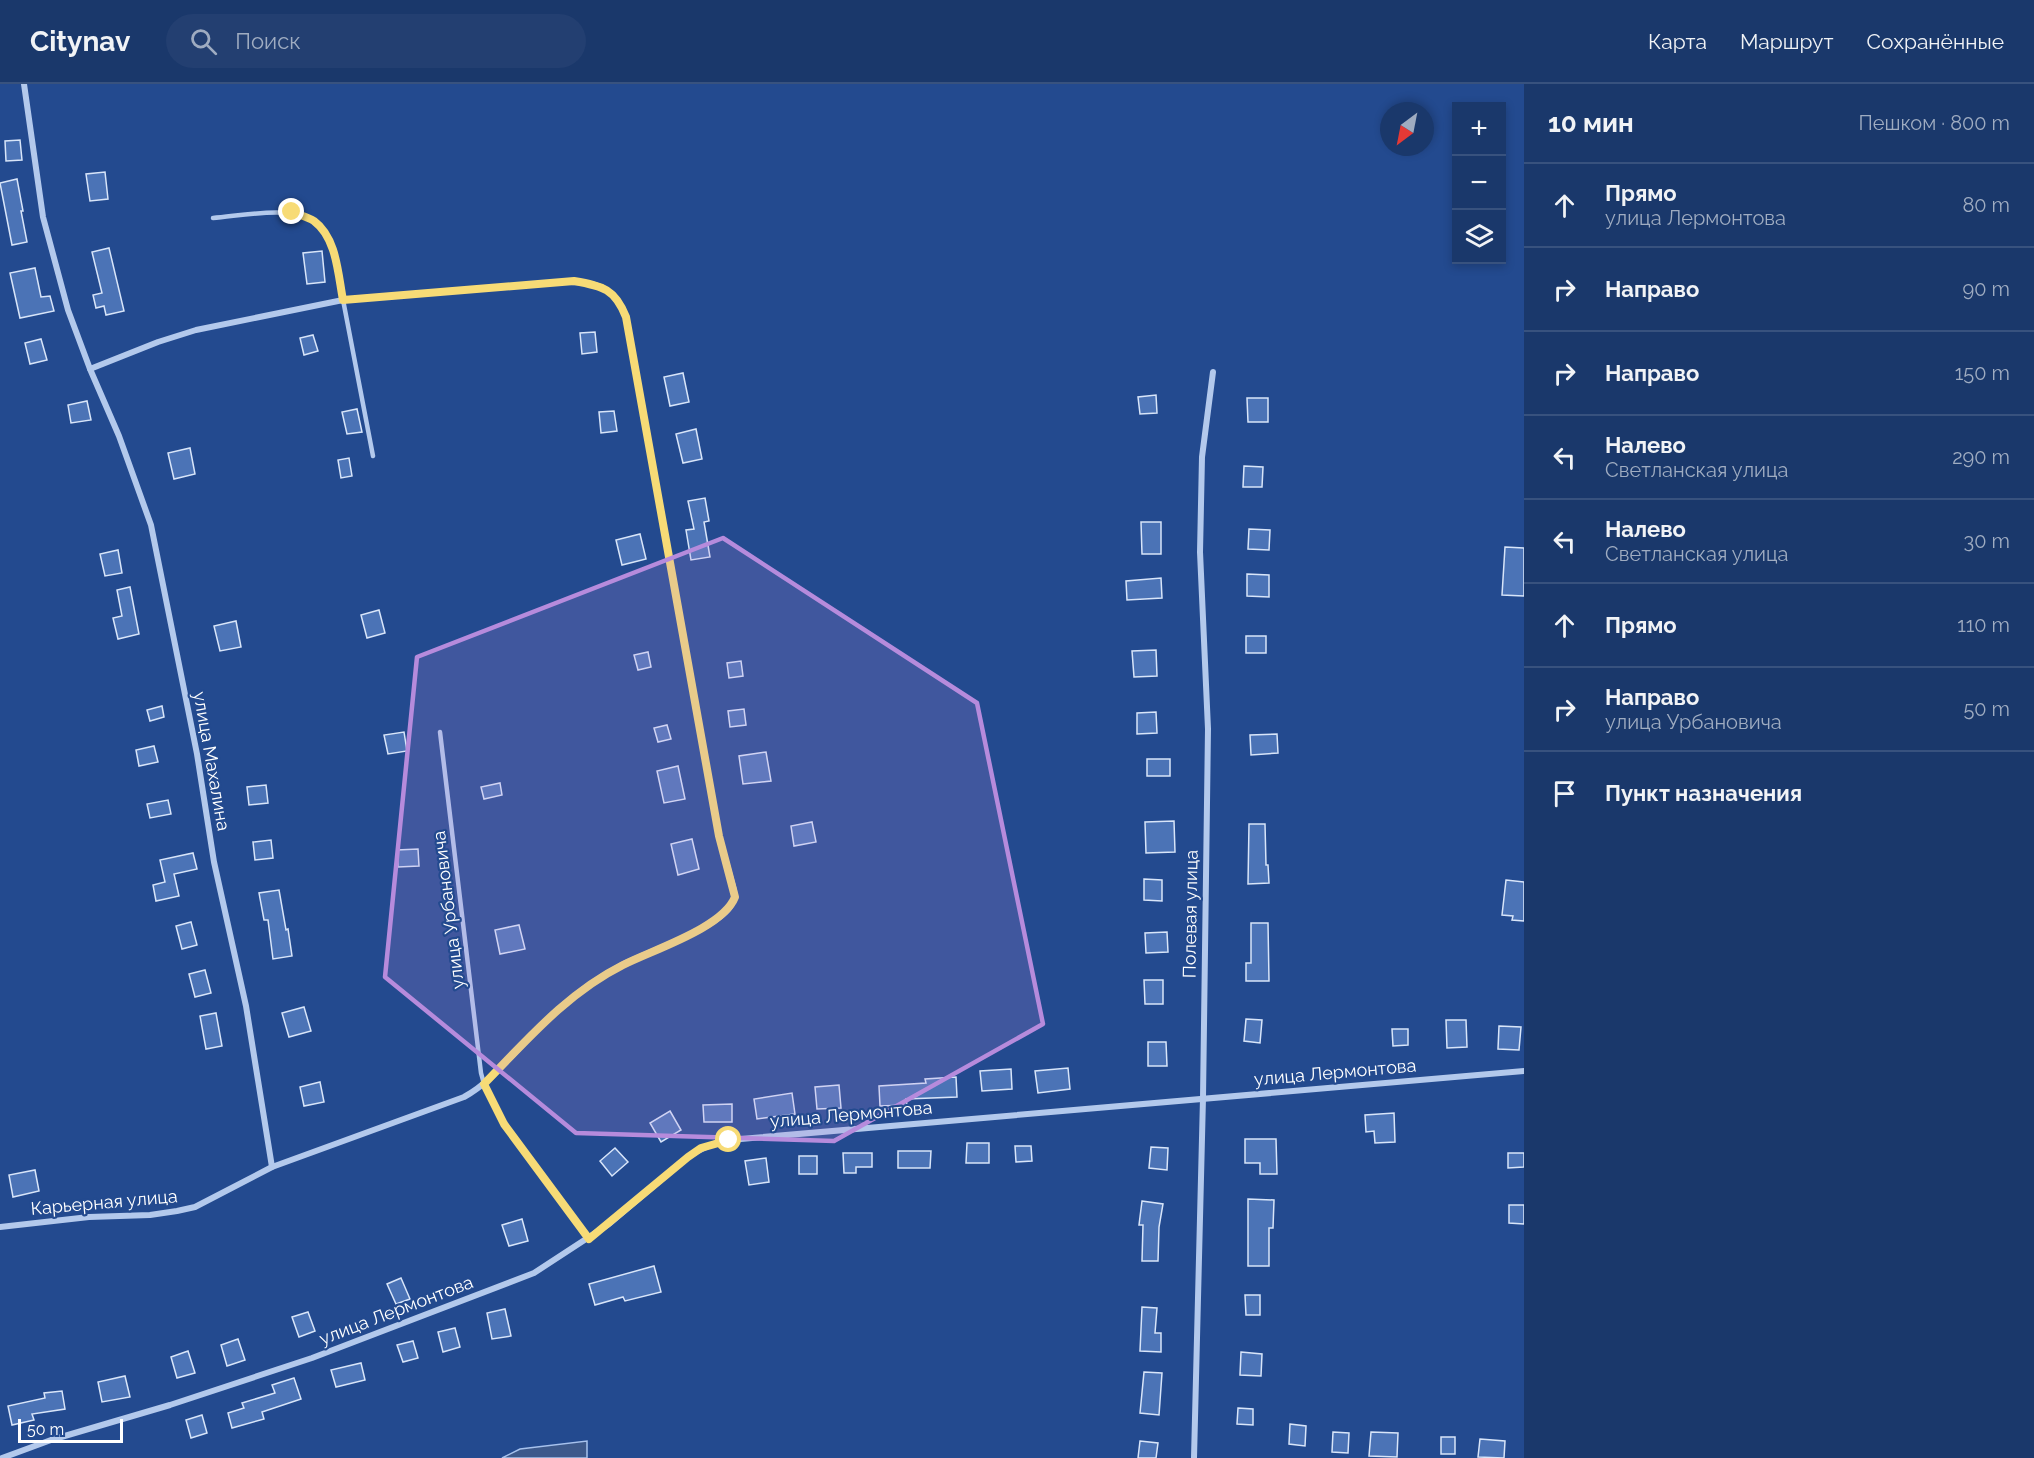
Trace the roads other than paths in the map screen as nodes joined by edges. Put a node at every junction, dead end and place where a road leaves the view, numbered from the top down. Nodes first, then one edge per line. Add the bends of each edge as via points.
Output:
1 (24, 84) edge
2 (213, 218) dead end
3 (562, 282) joint
4 (343, 300) junction
5 (90, 369) junction
6 (1213, 372) dead end
7 (373, 456) dead end
8 (440, 732) dead end
9 (1524, 1071) edge
10 (484, 1084) junction
11 (1203, 1098) junction
12 (272, 1167) junction
13 (0, 1227) edge
14 (589, 1239) junction
15 (2, 1458) edge
16 (1194, 1458) edge

1 - 5 street, улица Махалина via 43,217 68,310
2 - 4 lane via 292,212 313,220 329,239
3 - 4 lane
3 - 10 street, Карьерная улица via 574,281 609,291 620,301 626,317 719,836 735,897 724,913 710,923 589,984 564,1003
4 - 5 street via 196,330
4 - 7 lane
5 - 12 street, улица Махалина via 151,525 197,754 214,862 246,1006
6 - 11 street, Полевая улица via 1202,457 1200,552 1208,729
8 - 10 lane, улица Урбановича
9 - 11 street, улица Лермонтова
10 - 12 street, Карьерная улица via 464,1098
10 - 14 lane, улица Урбановича via 504,1124
11 - 14 street, улица Лермонтова via 715,1143 688,1157
11 - 16 street, Полевая улица
12 - 13 street, Карьерная улица via 214,1199 177,1212
14 - 15 street, улица Лермонтова via 534,1273 312,1358

